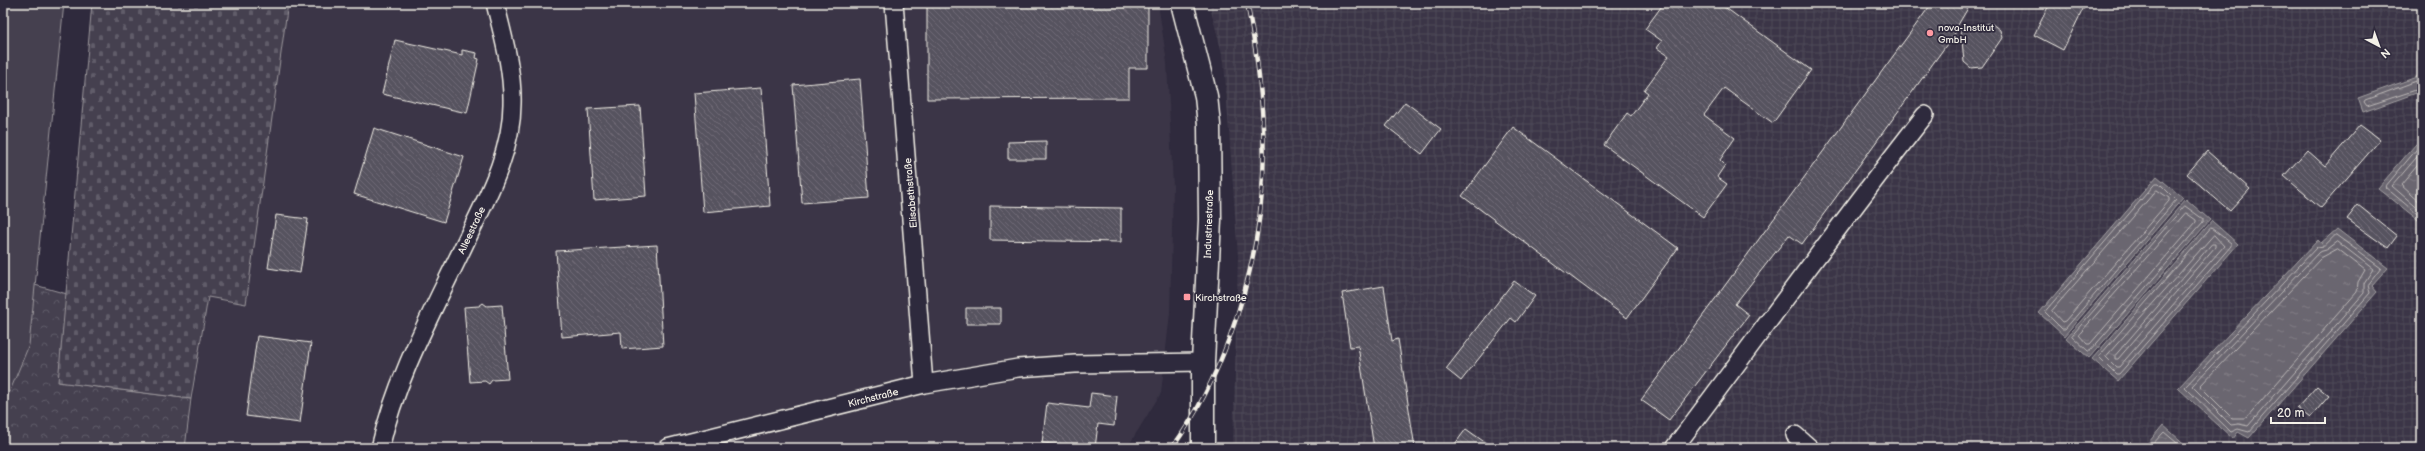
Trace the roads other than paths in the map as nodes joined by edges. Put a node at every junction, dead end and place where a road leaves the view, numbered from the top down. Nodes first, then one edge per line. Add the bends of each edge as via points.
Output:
1 (495, 3) edge
2 (894, 3) edge
3 (1182, 3) edge
4 (1924, 115) dead end
5 (1203, 362) junction
6 (924, 384) junction
7 (1795, 435) dead end
8 (380, 448) edge
9 (667, 448) edge
10 (1203, 448) edge
11 (1674, 448) edge
12 (1810, 448) edge

1 - 8 street, Alleestraße via 508,58 512,105 508,139 492,185 399,382
2 - 6 street, Elisabethstraße
3 - 5 main road, Industriestraße via 1206,96 1209,125 1210,220
4 - 11 street via 1843,219
5 - 6 street, Kirchstraße via 1025,367
5 - 10 main road, Industriestraße
6 - 9 street, Kirchstraße
7 - 12 street

